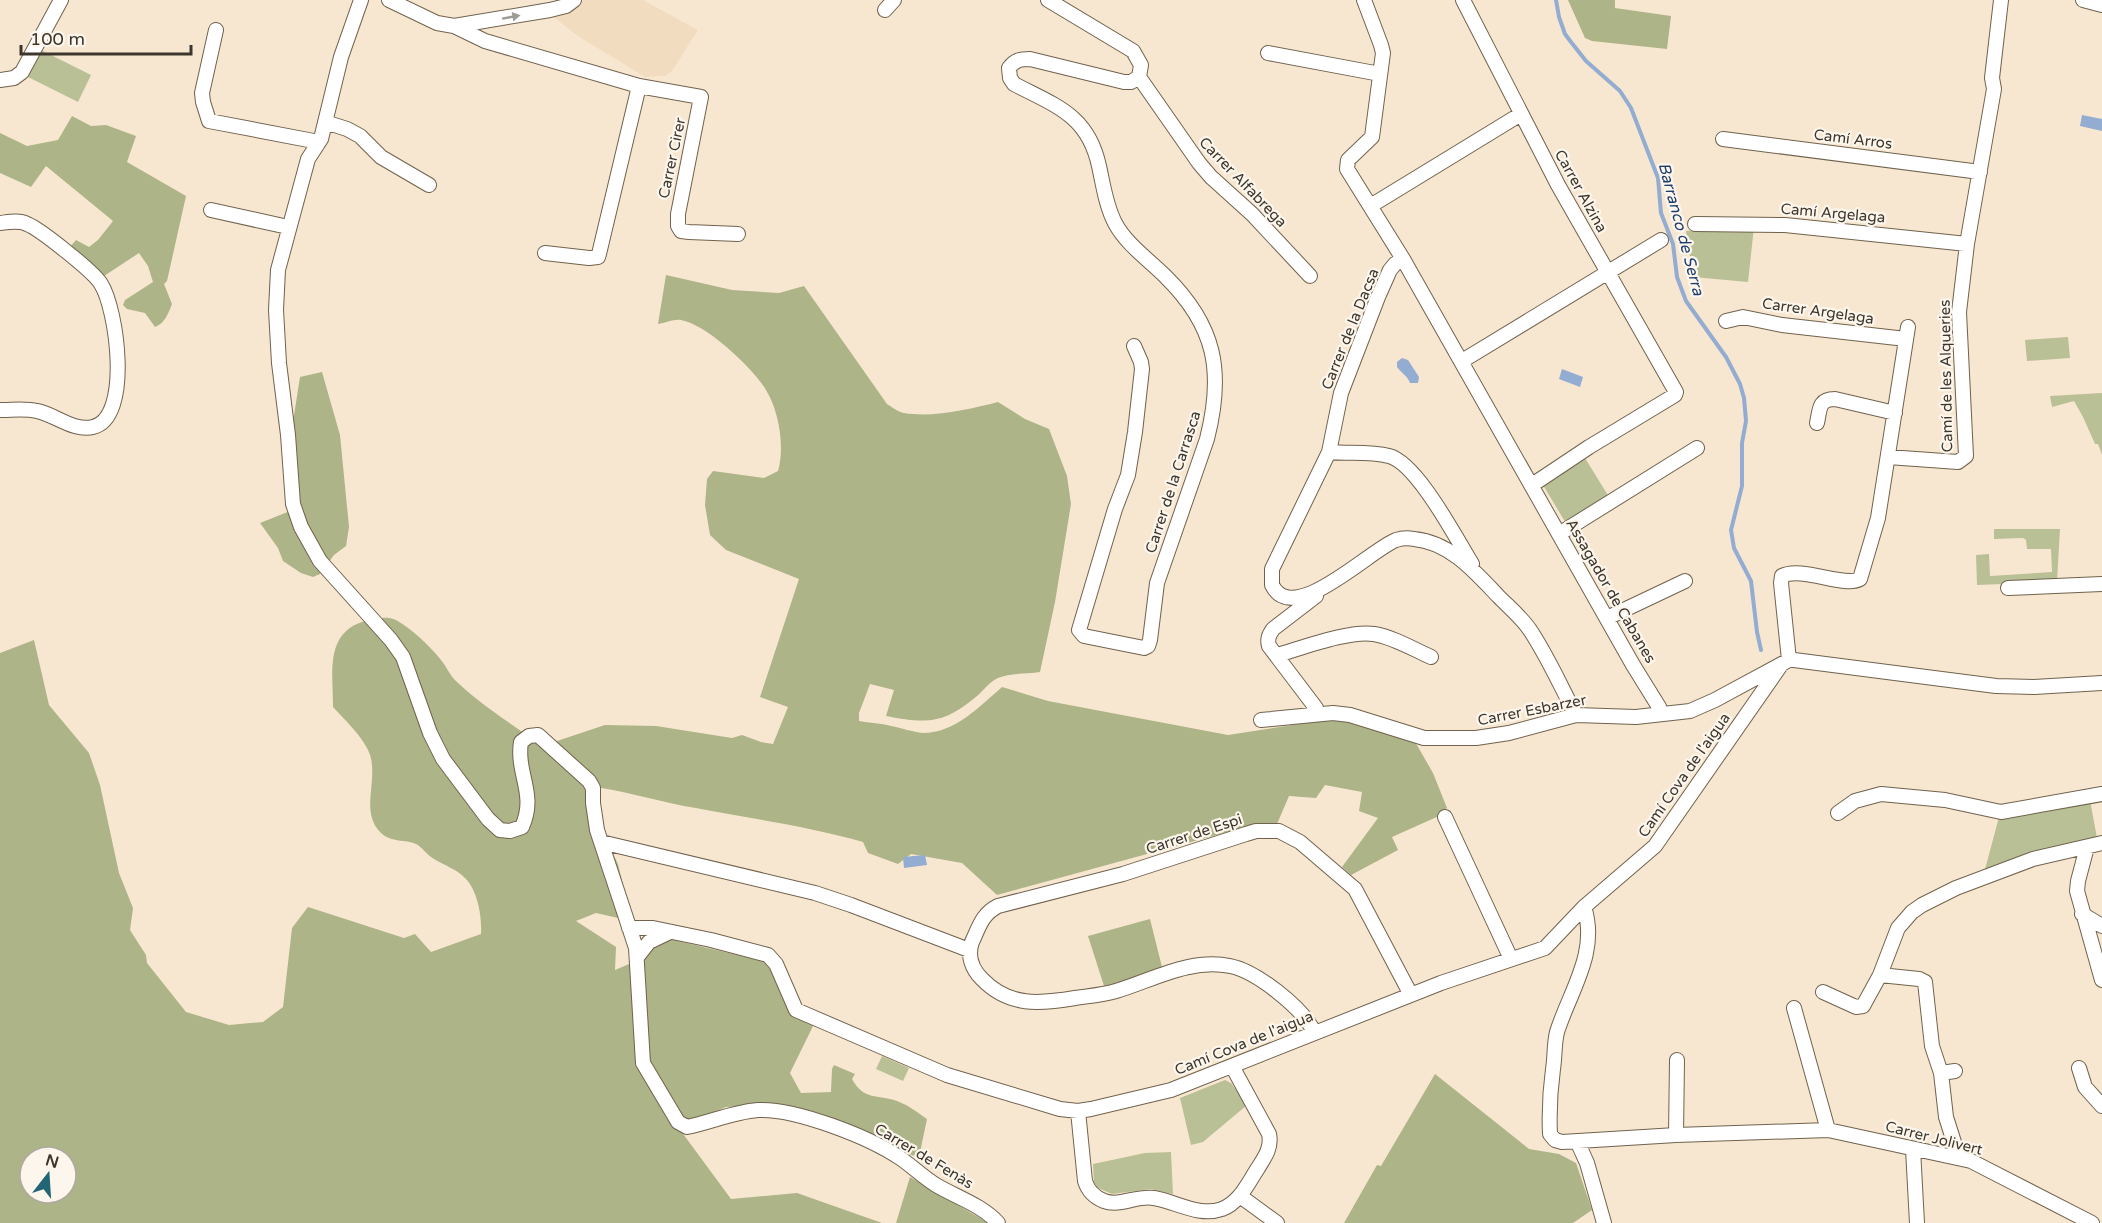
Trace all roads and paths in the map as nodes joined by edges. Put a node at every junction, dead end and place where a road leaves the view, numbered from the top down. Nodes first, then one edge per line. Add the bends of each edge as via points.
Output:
1 (61, 0) edge
2 (361, 0) edge
3 (389, 0) edge
4 (574, 0) edge
5 (1048, 0) edge
6 (1364, 0) edge
7 (1463, 0) edge
8 (2001, 0) edge
9 (2083, 0) edge
10 (2102, 6) edge
11 (454, 26) junction
12 (216, 30) dead end
13 (1268, 53) dead end
14 (1380, 74) junction
15 (1139, 77) junction
16 (0, 80) edge
17 (639, 86) junction
18 (1521, 114) junction
19 (325, 122) junction
20 (1723, 139) dead end
21 (319, 142) junction
22 (1980, 172) junction
23 (429, 185) dead end
24 (1371, 205) junction
25 (211, 210) dead end
26 (0, 223) edge
27 (1695, 224) dead end
28 (288, 227) junction
29 (738, 234) dead end
30 (1661, 240) dead end
31 (1967, 244) junction
32 (545, 253) dead end
33 (1403, 259) junction
34 (1607, 272) junction
35 (1310, 276) dead end
36 (1726, 321) dead end
37 (1134, 346) dead end
38 (1462, 361) junction
39 (0, 410) edge
40 (1895, 412) junction
41 (1817, 423) dead end
42 (1697, 448) dead end
43 (1329, 452) junction
44 (1888, 457) junction
45 (1532, 485) junction
46 (1559, 534) junction
47 (1481, 577) junction
48 (1685, 581) dead end
49 (2102, 584) edge
50 (2008, 588) dead end
51 (1316, 591) junction
52 (1606, 618) junction
53 (1277, 655) junction
54 (1431, 657) dead end
55 (1785, 662) junction
56 (2102, 683) edge
57 (1317, 713) junction
58 (1661, 714) junction
59 (1576, 715) junction
60 (1261, 720) dead end
61 (2102, 794) edge
62 (1838, 813) dead end
63 (1445, 817) dead end
64 (601, 842) junction
65 (2102, 843) edge
66 (2087, 847) junction
67 (1584, 907) junction
68 (2082, 914) junction
69 (2102, 926) edge
70 (629, 928) junction
71 (670, 932) junction
72 (969, 950) junction
73 (638, 956) junction
74 (1511, 959) junction
75 (1880, 975) junction
76 (2102, 980) edge
77 (1823, 992) dead end
78 (1412, 995) junction
79 (1794, 1008) dead end
80 (1314, 1032) junction
81 (1677, 1060) dead end
82 (1232, 1066) junction
83 (1938, 1067) junction
84 (2079, 1068) dead end
85 (1955, 1071) dead end
86 (2102, 1106) edge
87 (1078, 1111) junction
88 (1828, 1130) junction
89 (1676, 1135) junction
90 (1577, 1141) junction
91 (1913, 1149) junction
92 (1959, 1158) junction
93 (1240, 1196) junction
94 (998, 1223) edge
95 (1277, 1223) edge
96 (1604, 1223) edge
97 (1917, 1223) edge
98 (2092, 1223) edge

1 - 16 street via 22,72
2 - 19 street
3 - 11 street via 437,23
11 -> 4 street via 550,10
5 - 15 street via 1133,51 1141,65
6 - 14 street, Assagador de Cabanes via 1382,45
7 - 18 street, Carrer Alzina
8 - 22 street, Camí de les Alqueries via 1994,89
9 - 10 street
11 - 17 street, Carrer Cirer via 485,41
12 - 21 street via 202,93 209,121
13 - 14 street
14 - 24 street, Assagador de Cabanes via 1372,137 1346,165
15 - 35 street, Carrer Alfabrega via 1206,171
15 - 37 street, Carrer de la Carrasca via 1124,82 1030,59 1013,62 1009,68 1014,84 1059,107 1090,136 1115,223 1188,302 1213,353 1216,387 1212,419 1157,583 1150,640 1148,646 1140,648 1084,636 1079,630 1128,476 1142,369
17 - 29 street, Carrer Cirer via 701,97 678,228
17 - 32 street via 600,254 589,258
18 - 24 street
18 - 34 street, Carrer Alzina
19 - 21 street
19 - 23 street via 360,136 381,157
20 - 22 street, Camí Arros
21 - 28 street via 308,159
22 - 31 street, Camí de les Alqueries
24 - 33 street, Assagador de Cabanes
25 - 28 street
26 - 39 street via 30,225 98,279 112,317 118,376 113,406 94,427 77,427 38,411
27 - 31 street, Camí Argelaga via 1785,225
28 - 64 street via 278,270 276,310 293,504 305,536 330,573 404,657 429,733 488,819 500,830 522,827 529,804 519,754 521,742 538,735 589,781
30 - 34 street
31 - 44 street, Camí de les Alqueries via 1959,323 1966,456 1958,462
33 - 38 street, Assagador de Cabanes
33 - 43 street, Carrer de la Dacsa via 1390,270 1346,378
34 - 38 street
34 - 45 street, Carrer Alzina via 1675,395
36 - 40 street, Carrer Argelaga via 1743,317 1782,325 1907,333
38 - 45 street, Assagador de Cabanes
40 - 41 street via 1827,399 1822,403
40 - 44 street, Carrer Argelaga
42 - 46 street
43 - 47 street, Carrer de la Dacsa via 1389,456 1403,463 1421,483
43 - 51 street, Carrer de la Dacsa via 1271,574 1272,585 1281,596 1294,598
44 - 55 street via 1878,518 1860,579 1786,573 1782,576
45 - 46 street, Assagador de Cabanes
46 - 52 street, Assagador de Cabanes
47 - 51 street, Carrer de la Dacsa via 1442,547 1401,539
47 - 59 street, Carrer de la Dacsa via 1530,630
48 - 52 street
49 - 50 street
51 - 53 street via 1316,596 1270,633 1269,646
52 - 58 street, Assagador de Cabanes
53 - 54 street via 1367,633
53 - 57 street
55 - 56 street via 1801,660 1996,686
55 - 58 street, Carrer Esbarzer via 1700,708
55 - 67 street, Camí Cova de l'aigua via 1655,846
57 - 59 street, Carrer Esbarzer via 1345,714 1417,736 1453,739 1487,737
57 - 60 street, Carrer Esbarzer
58 - 59 street, Carrer Esbarzer
61 - 62 street via 2001,812 1945,800 1881,794 1855,801
63 - 74 street
64 - 70 street
64 - 72 street via 815,893
65 - 66 street
66 - 68 street via 2078,881
66 - 75 street via 2033,858 1922,905 1898,928
67 - 74 street, Camí Cova de l'aigua via 1549,945
67 - 90 street, Carrer Jolivert via 1589,933 1586,956 1557,1032 1549,1100 1550,1134 1562,1142
68 - 69 street
68 - 76 street
70 - 71 street, Camí Cova de l'aigua
70 - 73 street
71 - 73 street via 649,942
71 - 87 street, Camí Cova de l'aigua via 768,955 800,1012 966,1082
72 - 78 street, Carrer de Espi via 984,916 998,906 1271,830 1300,842 1355,888
72 - 80 street via 974,968 986,983 1013,1000 1029,1003 1109,993 1196,965 1232,966 1260,979 1308,1021
73 - 94 street, Carrer de Fenàs via 643,1063 678,1122 687,1127 730,1115 770,1110 842,1130 890,1151
74 - 78 street, Camí Cova de l'aigua
75 - 77 street via 1860,1007
75 - 83 street via 1925,982
78 - 80 street, Camí Cova de l'aigua
79 - 88 street
80 - 82 street, Camí Cova de l'aigua
81 - 89 street
82 - 87 street, Camí Cova de l'aigua via 1171,1090
82 - 93 street via 1270,1139 1262,1161
83 - 85 street
83 - 92 street via 1946,1117
84 - 86 street via 2085,1086
87 - 93 street via 1085,1181 1097,1198 1111,1202 1154,1198 1208,1212 1229,1206
88 - 89 street, Carrer Jolivert
88 - 91 street, Carrer Jolivert
89 - 90 street, Carrer Jolivert
90 - 96 street
91 - 92 street, Carrer Jolivert
91 - 97 street
92 - 98 street, Carrer Jolivert via 1982,1165
93 - 95 street

